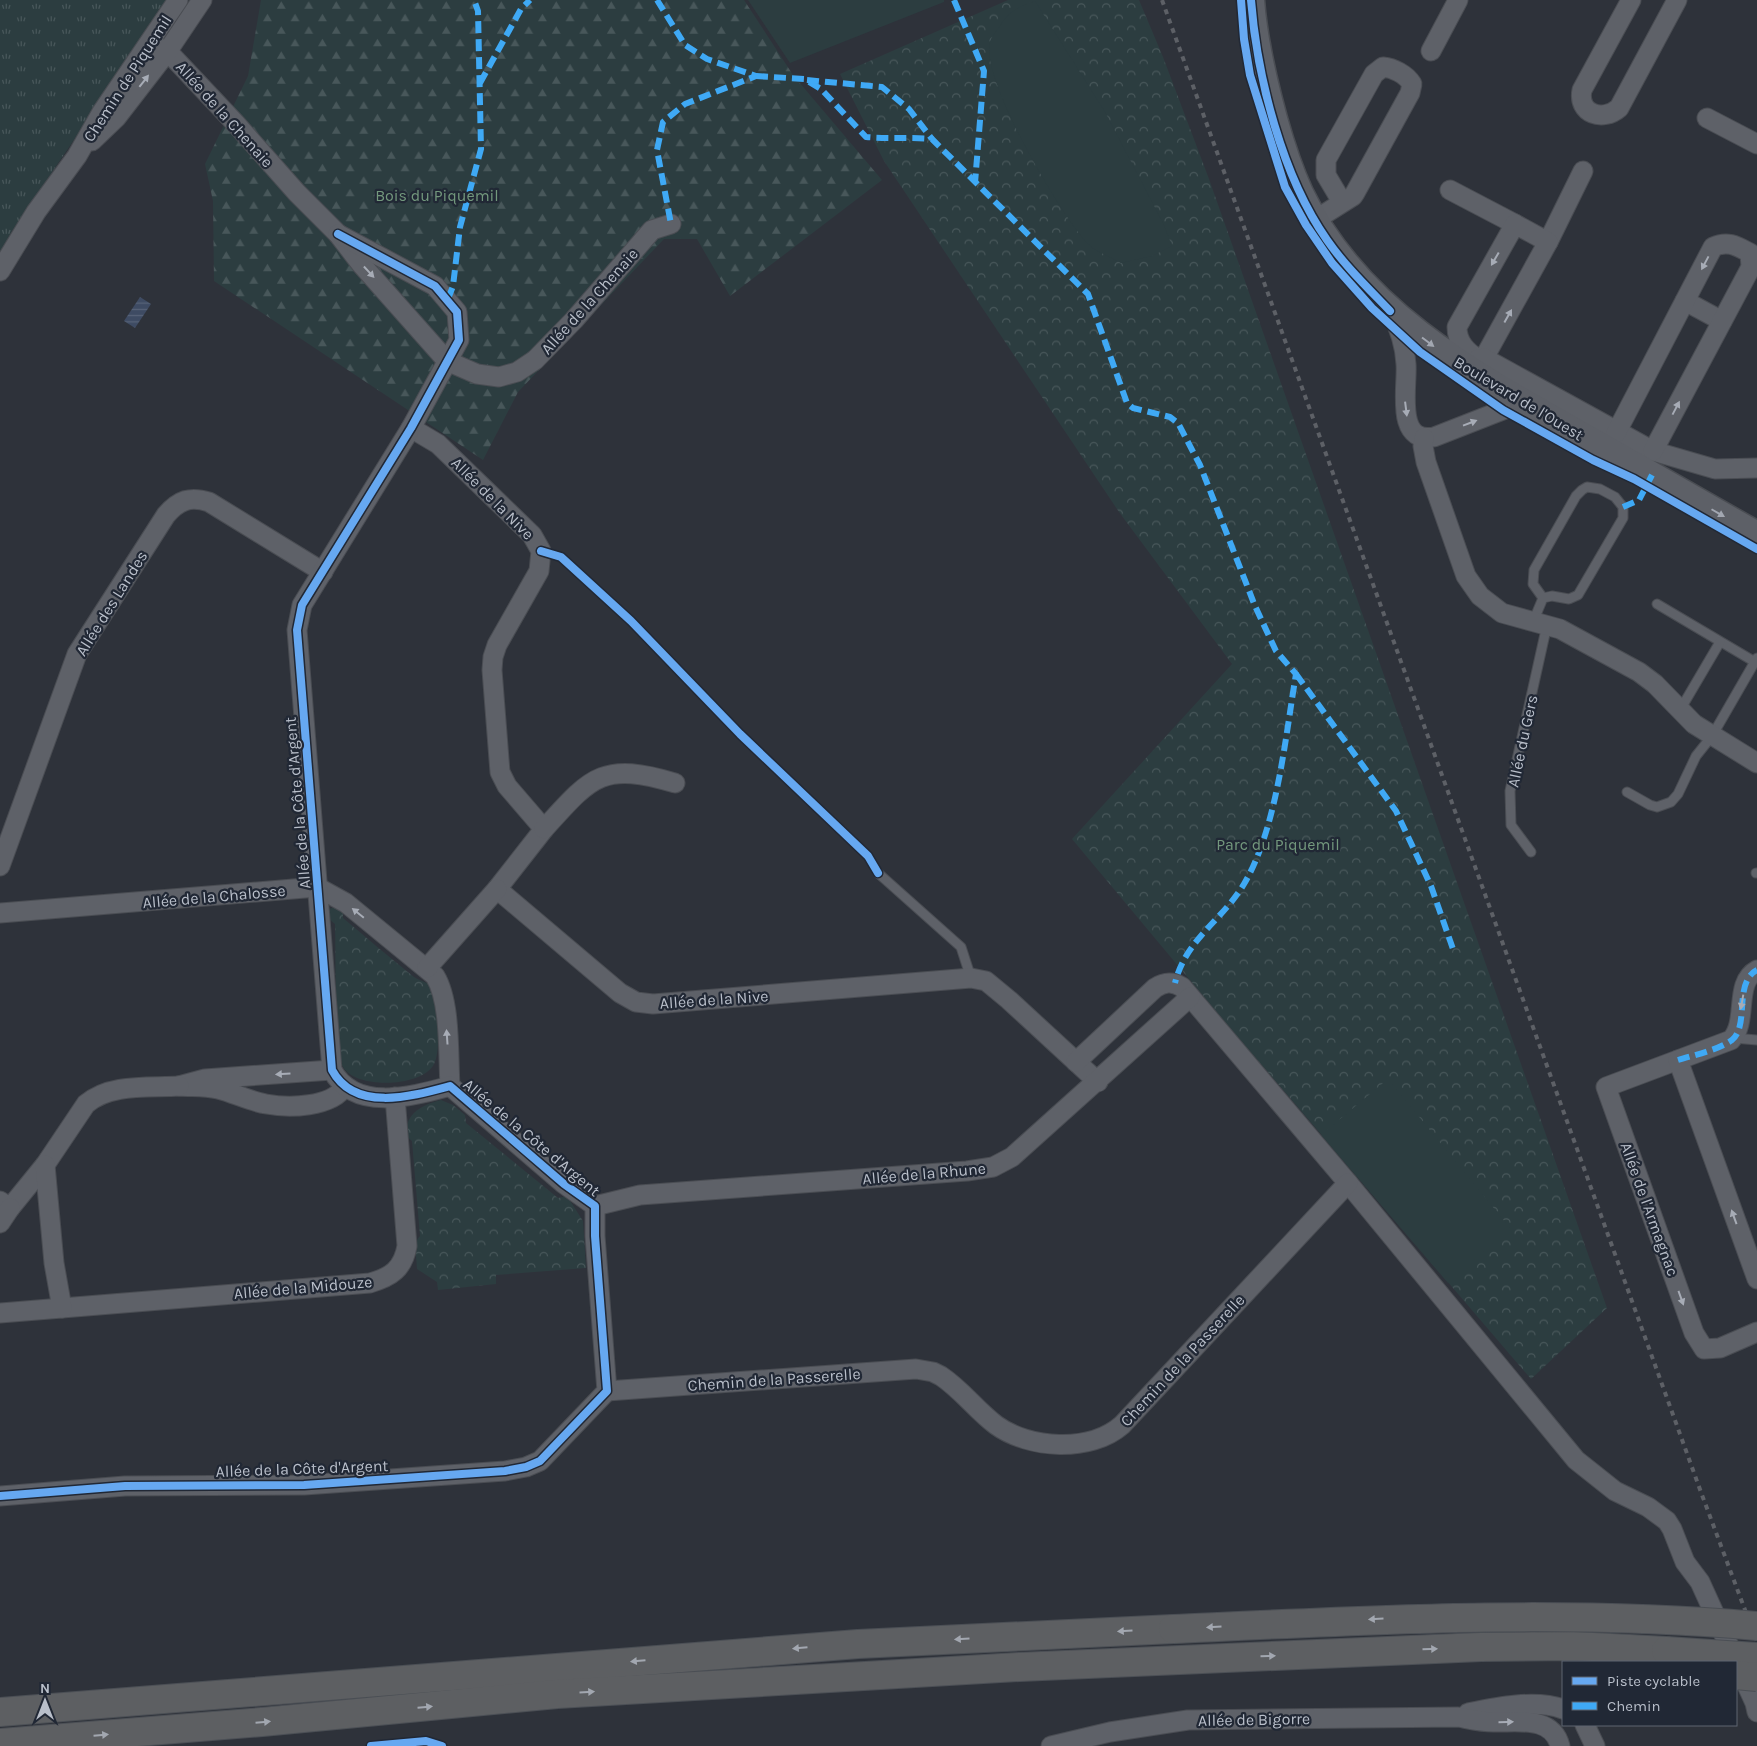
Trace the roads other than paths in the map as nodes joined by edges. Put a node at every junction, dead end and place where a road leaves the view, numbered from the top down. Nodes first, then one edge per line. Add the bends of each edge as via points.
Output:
1 (178, 0) edge
2 (202, 0) edge
3 (1251, 0) edge
4 (1458, 0) edge
5 (1631, 0) edge
6 (1677, 0) edge
7 (150, 42) junction
8 (1431, 51) dead end
9 (167, 52) junction
10 (1708, 118) dead end
11 (1757, 144) edge
12 (77, 156) junction
13 (1583, 171) dead end
14 (1450, 190) dead end
15 (1342, 202) junction
16 (1315, 220) junction
17 (671, 224) dead end
18 (1515, 224) junction
19 (338, 234) junction
20 (1548, 242) junction
21 (0, 271) edge
22 (1685, 301) junction
23 (1390, 311) junction
24 (1722, 321) junction
25 (447, 361) junction
26 (1478, 363) junction
27 (1520, 401) junction
28 (411, 428) junction
29 (1616, 432) junction
30 (1424, 438) junction
31 (1653, 451) junction
32 (1631, 452) junction
33 (1757, 468) edge
34 (1757, 535) edge
35 (323, 572) junction
36 (1543, 598) junction
37 (1657, 604) dead end
38 (1540, 624) junction
39 (1720, 642) junction
40 (1756, 660) edge
41 (1680, 710) junction
42 (1712, 736) junction
43 (1757, 763) edge
44 (675, 782) dead end
45 (1627, 792) dead end
46 (544, 829) junction
47 (1531, 852) dead end
48 (0, 866) edge
49 (878, 872) dead end
50 (318, 887) junction
51 (498, 889) junction
52 (0, 913) edge
53 (427, 968) junction
54 (1757, 970) edge
55 (971, 978) junction
56 (1190, 997) junction
57 (1734, 1038) junction
58 (1757, 1040) edge
59 (1678, 1060) junction
60 (1076, 1062) junction
61 (332, 1070) junction
62 (1098, 1082) junction
63 (179, 1086) junction
64 (344, 1086) junction
65 (450, 1086) junction
66 (395, 1097) junction
67 (45, 1165) junction
68 (1348, 1183) junction
69 (5, 1204) edge
70 (595, 1206) junction
71 (0, 1223) edge
72 (1750, 1243) edge
73 (1757, 1279) edge
74 (62, 1308) junction
75 (0, 1313) edge
76 (1757, 1332) edge
77 (607, 1391) junction
78 (0, 1496) edge
79 (1757, 1608) edge
80 (1419, 1617) junction
81 (1757, 1626) edge
82 (1481, 1647) junction
83 (1757, 1657) edge
84 (1614, 1661) edge
85 (1736, 1661) edge
86 (1737, 1663) edge
87 (1737, 1675) edge
88 (1757, 1677) edge
89 (1562, 1708) edge
90 (0, 1712) edge
91 (1757, 1712) edge
92 (1458, 1716) junction
93 (1585, 1726) edge
94 (1112, 1739) edge
95 (0, 1743) edge
96 (1051, 1746) edge
97 (1560, 1746) edge
98 (1595, 1746) edge

1 - 7 street, Chemin de Piquemil
2 - 9 street, Chemin de Piquemil
3 - 16 street, Boulevard de l'Ouest via 1257,56 1285,157
4 - 8 street
5 - 6 street via 1582,90 1585,110 1596,115 1610,115 1619,108
7 - 9 street, Allée de la Chenaie
7 - 12 street, Chemin de Piquemil via 102,112
12 -> 9 street, Chemin de Piquemil via 116,118
9 - 19 street, Allée de la Chenaie
10 - 11 street
12 - 21 street, Chemin de Piquemil via 36,212
13 - 20 street, Boulevard de l'Ouest
14 - 18 street
15 - 15 street via 1358,189 1412,88 1410,80 1394,70 1382,67 1374,74 1326,160 1326,175
15 - 16 street
16 - 23 street, Boulevard de l'Ouest via 1350,268
17 - 25 street, Allée de la Chenaie via 652,230 574,320 535,360 517,372 499,377 477,374
18 - 20 street
18 -> 26 street, Boulevard de l'Ouest via 1457,327 1460,342
19 -> 25 street, Allée de la Chenaie
19 - 25 street, Allée de la Chenaie via 435,286 448,299 457,312 459,340
26 -> 20 street, Boulevard de l'Ouest
22 - 24 street
24 -> 22 street via 1752,261 1750,253 1723,242 1713,247
22 - 29 street
23 -> 26 street, Boulevard de l'Ouest via 1431,344
23 -> 30 street via 1406,361 1404,399 1408,423
31 -> 24 street
25 - 28 street, Allée de la Côte d'Argent
26 - 27 street, Boulevard de l'Ouest
26 - 29 street
30 -> 27 street via 1443,434
27 - 32 street, Boulevard de l'Ouest
28 - 35 street, Allée de la Côte d'Argent
28 - 46 street, Allée de la Nive via 438,444 532,535 542,551 539,571 497,646 492,670 500,772 507,786
29 - 32 street
30 - 38 street via 1426,462 1466,576 1480,596 1502,613
31 - 32 street
31 - 33 street via 1715,469
32 -> 34 street, Boulevard de l'Ouest
35 - 48 street, Allée des Landes via 209,502 188,499 175,505 76,654
35 - 50 street, Allée de la Côte d'Argent via 302,605 297,630
36 - 36 lane via 1570,599 1578,595 1623,518 1623,507 1615,497 1594,487 1582,490 1576,496 1534,570 1533,584
36 - 38 lane, Allée du Gers
37 - 39 lane
38 - 41 street via 1574,634 1639,672 1656,684
38 - 47 lane, Allée du Gers via 1510,791 1511,825
39 - 40 lane
39 - 41 lane
40 - 42 lane
41 - 42 street
42 - 43 street
42 - 45 lane via 1696,756 1671,802 1658,807
44 - 46 street via 637,774 596,778 582,788
46 - 51 street
49 - 55 lane via 961,947
50 - 52 street, Allée de la Chalosse
53 -> 50 street via 346,903
50 - 61 street, Allée de la Côte d'Argent
51 - 53 street
51 - 55 street, Allée de la Nive via 620,993 644,1004
65 -> 53 street via 443,994 440,983
54 -> 57 street via 1746,980
55 - 60 street, Allée de la Nive via 986,981
56 - 60 street via 1175,983 1161,984
56 - 62 street, Allée de la Rhune
56 - 68 street
57 - 58 lane
57 - 59 street, Allée de l'Armagnac
72 -> 59 street
59 -> 76 street, Allée de l'Armagnac via 1606,1087 1694,1333 1704,1349 1720,1348
60 - 62 street, Allée de la Nive
61 -> 63 street via 205,1079
61 - 64 street
62 - 70 street, Allée de la Rhune via 1012,1157 993,1167 640,1195
63 - 64 street via 218,1089 276,1105 323,1101 336,1097
63 - 67 street via 100,1093 86,1104
64 - 66 street, Allée de la Côte d'Argent via 358,1094
65 - 66 street, Allée de la Côte d'Argent
65 - 70 street, Allée de la Côte d'Argent via 564,1184
66 - 74 street, Allée de la Midouze via 407,1246 402,1263 389,1276 370,1283
67 - 69 street
67 - 74 street via 54,1263
68 - 77 street, Chemin de la Passerelle via 1122,1424 1103,1438 1060,1444 1028,1439 987,1418 951,1383 932,1372 916,1369
68 - 85 street via 1576,1460 1615,1491 1648,1507 1666,1521 1685,1562 1700,1582
69 - 71 street
70 - 77 street, Allée de la Côte d'Argent via 594,1236
72 - 73 street
74 - 75 street, Allée de la Midouze
77 - 78 street, Allée de la Côte d'Argent via 540,1461 505,1471 304,1485 126,1486
79 - 80 highway, bridge via 1653,1603
80 - 81 highway, bridge via 1573,1616 1683,1619
80 -> 90 highway, bridge via 858,1644
82 - 83 highway, bridge via 1574,1646
82 - 84 highway
95 -> 82 highway via 557,1694 1166,1660
86 - 91 street
87 - 88 highway, bridge
89 - 92 street, Allée de Bigorre via 1523,1706
92 - 94 street, Allée de Bigorre via 1188,1720
92 -> 97 street, Allée de Bigorre via 1492,1722 1540,1724 1554,1733
93 - 98 street
94 - 96 street, Allée de Bigorre

